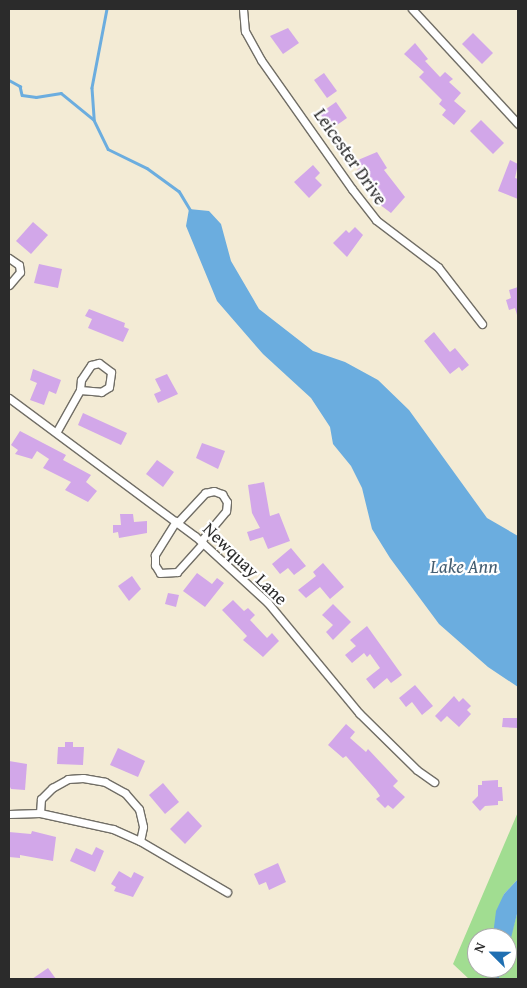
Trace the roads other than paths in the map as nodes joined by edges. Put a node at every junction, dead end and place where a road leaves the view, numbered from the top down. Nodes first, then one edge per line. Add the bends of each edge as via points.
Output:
1 (243, 9) edge
2 (412, 9) edge
3 (518, 124) edge
4 (9, 258) edge
5 (9, 285) edge
6 (482, 324) dead end
7 (80, 390) junction
8 (9, 398) edge
9 (57, 431) junction
10 (177, 521) junction
11 (202, 542) junction
12 (434, 782) dead end
13 (40, 813) junction
14 (9, 814) edge
15 (140, 841) junction
16 (227, 892) dead end

1 - 6 street, Leicester Drive via 246,31 261,60 352,189 376,220 438,267
2 - 3 street
4 - 5 street via 19,265 20,272
7 - 7 street via 101,392 109,387 111,372 99,363 91,365 81,380
7 - 9 street
8 - 9 street, Newquay Lane
9 - 10 street, Newquay Lane
10 - 11 street, Newquay Lane
10 - 11 street via 205,493 214,491 222,494 227,502 226,511
10 - 11 street via 155,556 155,565 160,573 176,572
11 - 12 street, Newquay Lane via 268,603 359,712 417,770
13 - 14 street
13 - 15 street via 113,829
13 - 15 street via 41,799 52,788 68,780 83,778 105,782 125,793 139,809 143,826
15 - 16 street

